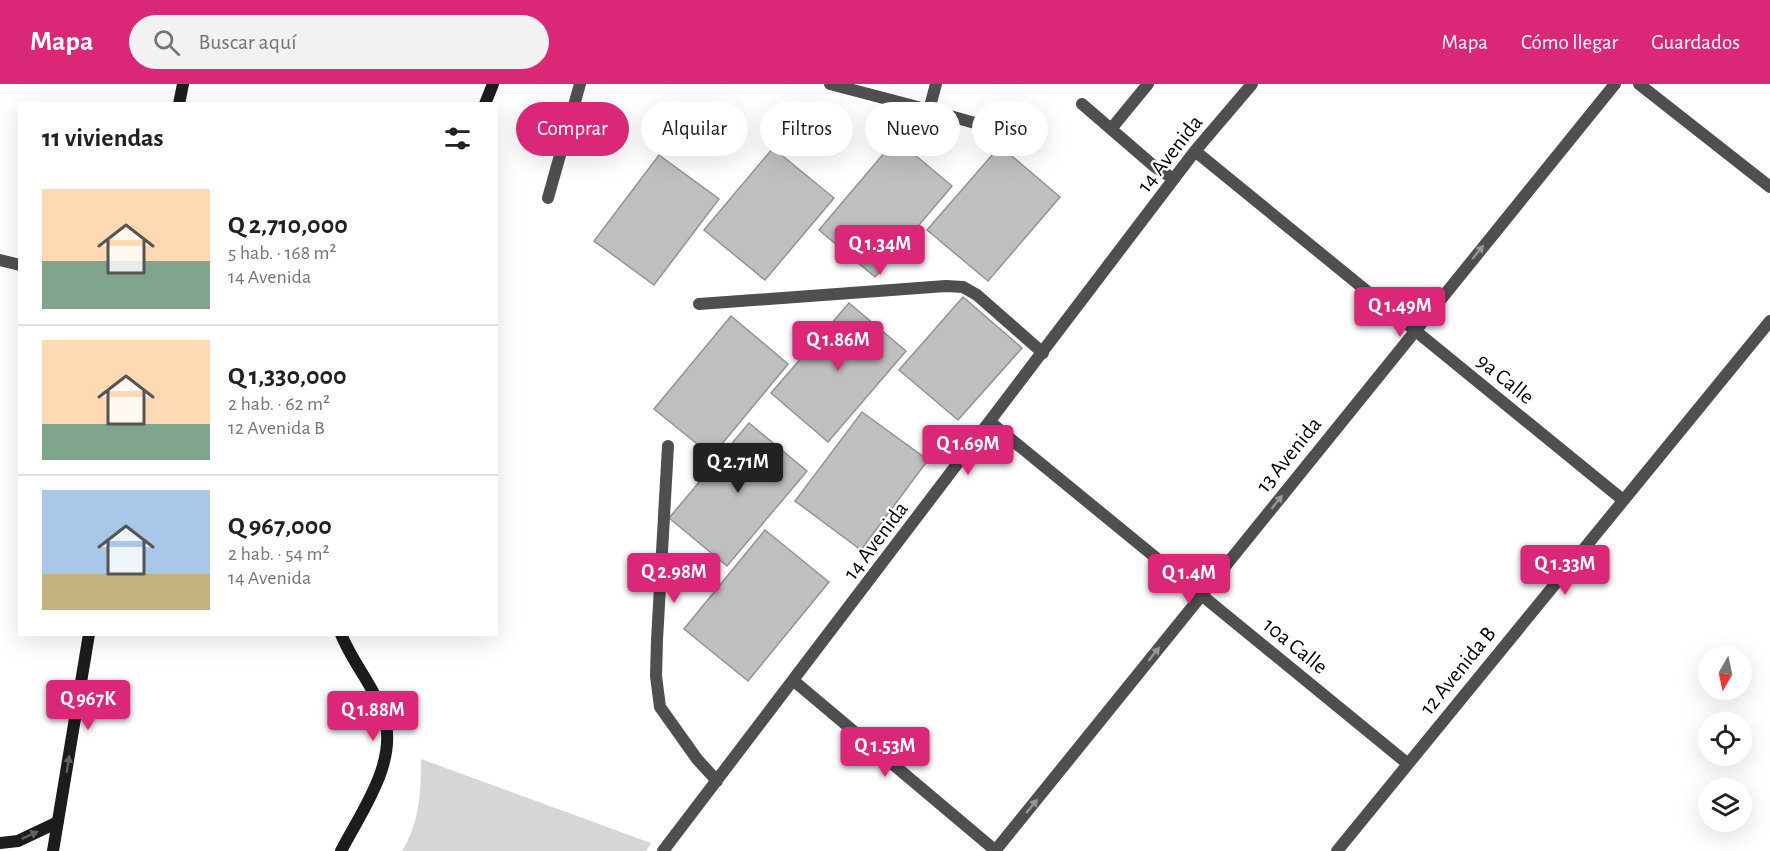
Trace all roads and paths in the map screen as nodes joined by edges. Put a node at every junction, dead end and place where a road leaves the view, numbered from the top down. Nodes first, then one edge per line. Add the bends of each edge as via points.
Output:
1 (183, 84) edge
2 (493, 84) edge
3 (580, 84) edge
4 (830, 84) edge
5 (936, 84) edge
6 (1148, 84) edge
7 (1252, 84) edge
8 (1615, 84) edge
9 (1639, 84) edge
10 (179, 102) edge
11 (486, 102) edge
12 (899, 102) edge
13 (931, 102) edge
14 (1082, 104) dead end
15 (1112, 129) junction
16 (1195, 152) junction
17 (1174, 179) junction
18 (1770, 187) edge
19 (548, 198) dead end
20 (0, 260) edge
21 (18, 264) edge
22 (699, 304) dead end
23 (1770, 321) edge
24 (1415, 331) junction
25 (1043, 353) junction
26 (990, 422) junction
27 (668, 446) dead end
28 (1623, 500) junction
29 (1202, 595) junction
30 (89, 636) edge
31 (342, 636) edge
32 (794, 681) junction
33 (1408, 764) junction
34 (717, 781) junction
35 (58, 822) junction
36 (0, 843) edge
37 (53, 851) edge
38 (341, 851) edge
39 (663, 851) edge
40 (995, 851) edge
41 (1336, 851) edge

1 - 10 street
2 - 11 street
3 - 19 street
4 - 12 street
5 - 13 street
6 - 15 street
7 - 16 street, 14 Avenida
24 -> 8 street, 13 Avenida
9 - 18 street
14 - 15 street
15 - 17 street
16 - 17 street, 14 Avenida
16 - 24 street, 9a Calle
17 - 25 street, 14 Avenida
20 - 21 street
22 - 25 street via 963,287
23 - 28 street, 12 Avenida B
24 - 28 street, 9a Calle
29 -> 24 street, 13 Avenida
25 - 26 street, 14 Avenida
26 - 29 street, 10a Calle
26 - 32 street, 14 Avenida
27 - 34 street via 657,640 660,708
28 - 33 street, 12 Avenida B
29 - 33 street, 10a Calle
40 -> 29 street, 13 Avenida
35 -> 30 street
31 - 38 street via 383,711 388,730 387,756
32 - 34 street, 14 Avenida
32 - 40 street
33 - 41 street, 12 Avenida B
34 - 39 street, 14 Avenida
36 -> 35 street via 18,841
35 - 37 street

